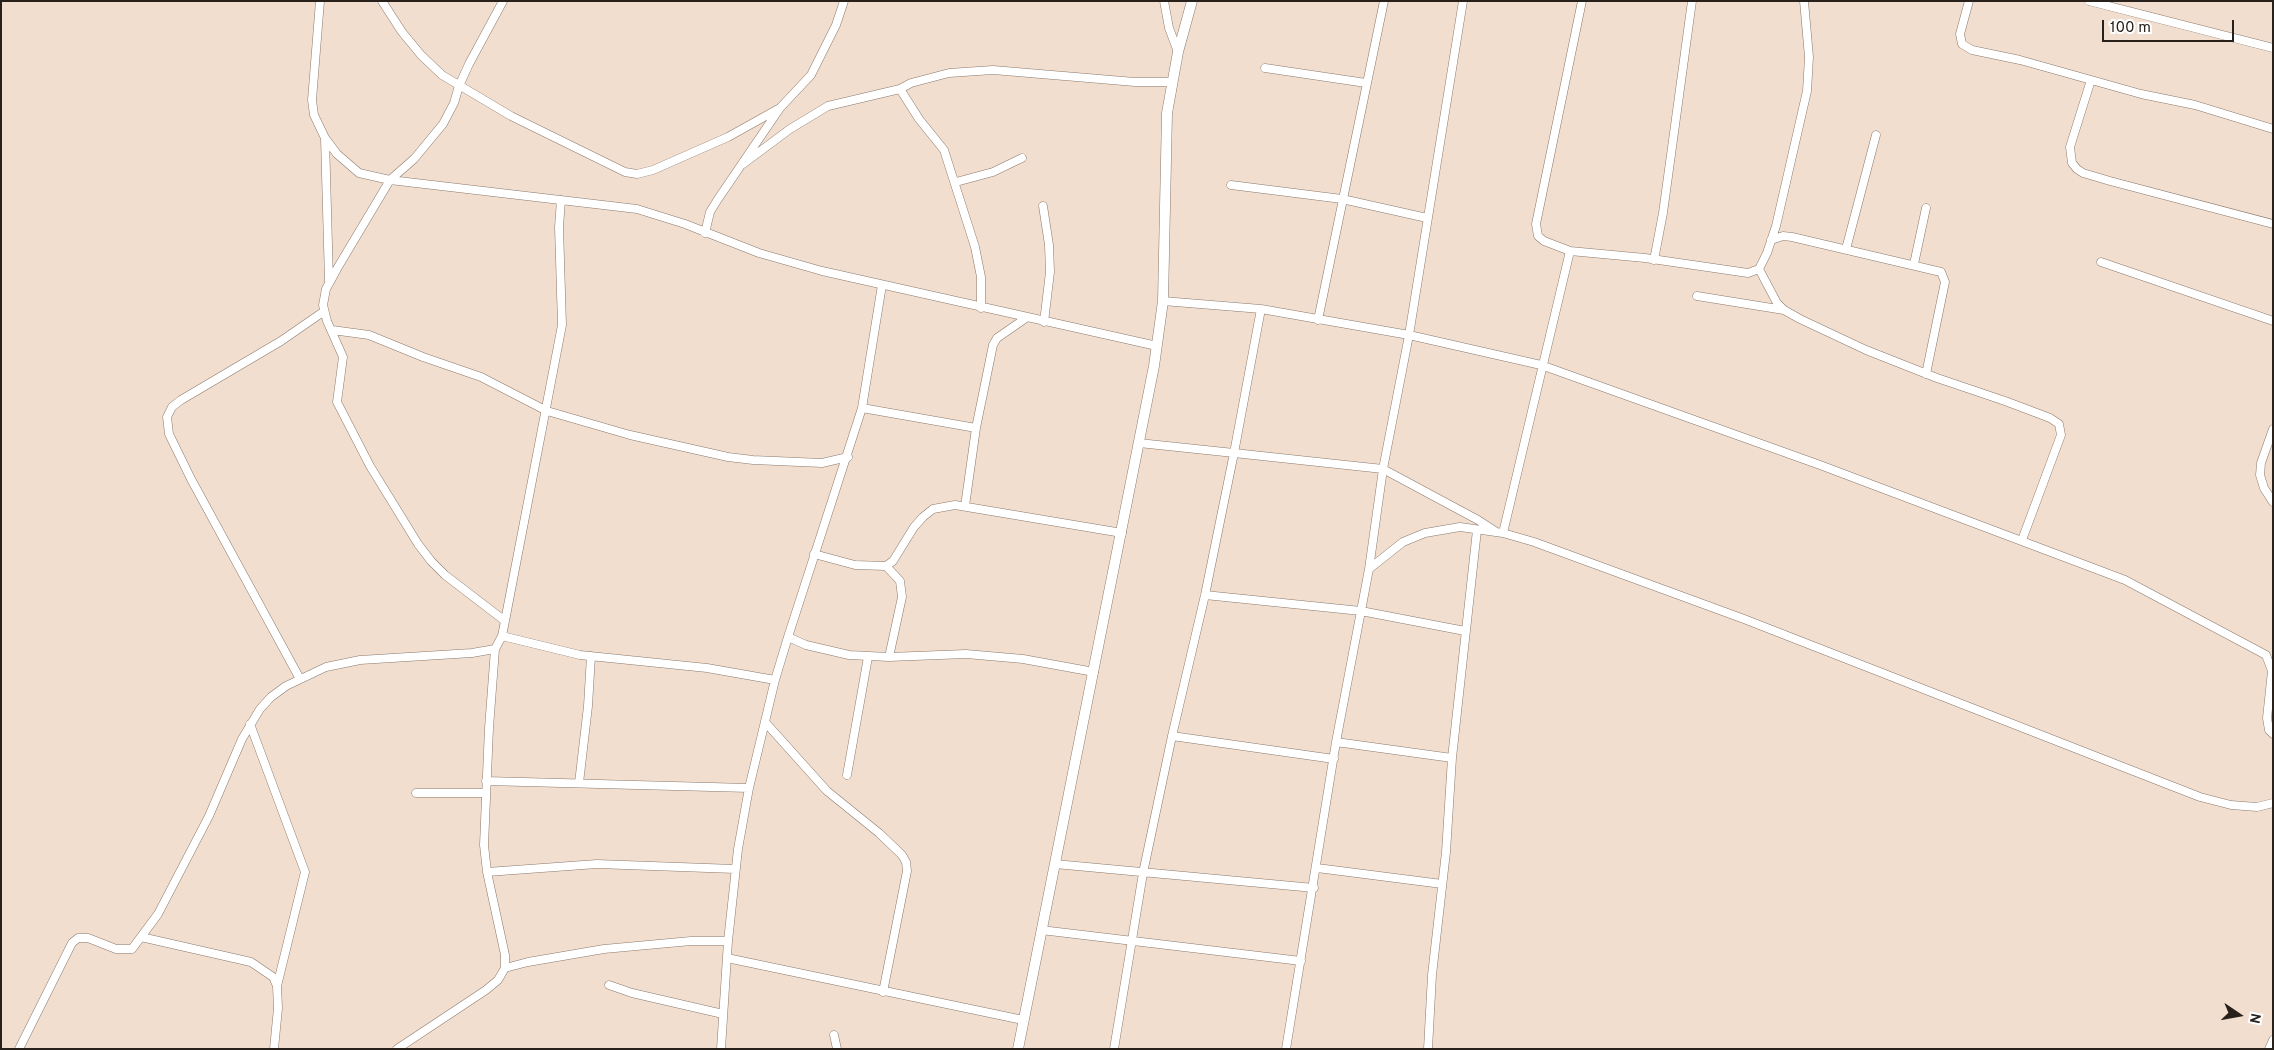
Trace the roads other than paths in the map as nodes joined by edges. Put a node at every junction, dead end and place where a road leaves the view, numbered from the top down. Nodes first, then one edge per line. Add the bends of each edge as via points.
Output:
1 (320, 1) edge
2 (382, 1) edge
3 (503, 1) edge
4 (844, 1) edge
5 (1164, 1) edge
6 (1192, 1) edge
7 (1384, 1) edge
8 (1463, 1) edge
9 (1582, 1) edge
10 (1692, 1) edge
11 (1804, 1) edge
12 (1969, 1) edge
13 (2088, 1) edge
14 (2273, 48) edge
15 (1178, 52) junction
16 (1265, 68) dead end
17 (2091, 80) junction
18 (1171, 82) junction
19 (1366, 82) junction
20 (459, 86) junction
21 (900, 89) junction
22 (780, 108) junction
23 (2273, 129) edge
24 (1876, 135) dead end
25 (325, 138) junction
26 (1022, 158) dead end
27 (743, 164) junction
28 (390, 180) junction
29 (956, 182) junction
30 (1231, 184) dead end
31 (1342, 199) junction
32 (561, 200) junction
33 (1043, 206) dead end
34 (1926, 208) dead end
35 (1427, 218) junction
36 (2273, 224) edge
37 (705, 233) junction
38 (1771, 240) junction
39 (1846, 249) junction
40 (1570, 251) junction
41 (1654, 260) junction
42 (2101, 262) dead end
43 (1914, 264) junction
44 (1758, 269) junction
45 (329, 284) junction
46 (882, 285) junction
47 (1697, 296) dead end
48 (1163, 301) junction
49 (981, 308) junction
50 (1261, 309) junction
51 (1784, 310) junction
52 (323, 312) junction
53 (1026, 318) junction
54 (1318, 320) junction
55 (2273, 321) edge
56 (1044, 322) junction
57 (332, 330) junction
58 (1409, 335) junction
59 (1157, 346) junction
60 (1541, 365) junction
61 (1926, 374) junction
62 (862, 408) junction
63 (546, 410) junction
64 (976, 428) junction
65 (2273, 429) edge
66 (1139, 443) junction
67 (1234, 453) junction
68 (848, 457) junction
69 (1383, 469) junction
70 (2273, 502) edge
71 (965, 506) junction
72 (1477, 530) junction
73 (1500, 532) junction
74 (1122, 534) junction
75 (2022, 540) junction
76 (814, 554) junction
77 (886, 566) junction
78 (1369, 569) junction
79 (1205, 595) junction
80 (1361, 611) junction
81 (505, 621) junction
82 (1465, 631) junction
83 (502, 636) junction
84 (788, 637) junction
85 (495, 649) junction
86 (591, 656) junction
87 (868, 656) junction
88 (889, 657) junction
89 (1094, 672) junction
90 (300, 679) junction
91 (775, 680) junction
92 (765, 722) junction
93 (250, 724) junction
94 (2273, 734) edge
95 (1172, 736) junction
96 (1336, 742) junction
97 (1452, 758) junction
98 (1334, 759) junction
99 (847, 774) dead end
100 (486, 781) junction
101 (580, 783) junction
102 (749, 788) junction
103 (416, 793) dead end
104 (485, 793) junction
105 (2273, 803) edge
106 (1055, 864) junction
107 (1317, 868) junction
108 (735, 869) junction
109 (487, 872) junction
110 (1143, 873) junction
111 (1442, 884) junction
112 (1314, 888) junction
113 (1041, 930) junction
114 (141, 937) junction
115 (728, 940) junction
116 (1133, 942) junction
117 (727, 958) junction
118 (1301, 961) junction
119 (504, 968) junction
120 (609, 985) dead end
121 (277, 986) junction
122 (883, 992) junction
123 (723, 1014) junction
124 (1023, 1020) junction
125 (834, 1035) dead end
126 (2273, 1040) edge
127 (19, 1049) edge
128 (274, 1049) edge
129 (397, 1049) edge
130 (720, 1049) edge
131 (837, 1049) edge
132 (1018, 1049) edge
133 (1114, 1049) edge
134 (1286, 1049) edge
135 (1428, 1049) edge
136 (2269, 1049) edge

1 - 25 street via 312,100 314,115
2 - 20 street via 420,55
3 - 20 street
4 - 22 street via 811,75
5 - 15 street via 1168,28
6 - 15 street
7 - 19 street
8 - 35 street
9 - 40 street via 1536,224 1536,233 1544,241
10 - 41 street
11 - 38 street via 1809,57 1808,91
12 - 17 street via 1960,34 1966,47
13 - 14 street
15 - 18 street
16 - 19 street
17 - 23 street via 2195,105
17 - 36 street via 2070,146 2072,164 2077,169 2110,181
18 - 21 street via 967,71 935,76
18 - 48 street via 1166,121
19 - 31 street
20 - 22 street via 512,116 632,174 653,170 701,150
20 - 28 street via 454,103 432,140
21 - 27 street via 828,106 790,128
21 - 29 street via 919,119 942,145
22 - 27 street
24 - 39 street
25 - 28 street via 337,154 359,172
25 - 45 street
26 - 29 street via 993,172
27 - 37 street via 710,212
28 - 32 street
28 - 45 street
29 - 49 street via 981,277
30 - 31 street
31 - 35 street
31 - 54 street
32 - 37 street via 637,210
32 - 63 street via 562,325
33 - 56 street via 1050,245
34 - 43 street
35 - 58 street
37 - 46 street via 759,253
38 - 39 street via 1783,236
38 - 44 street
39 - 43 street
40 - 41 street
40 - 60 street
41 - 44 street via 1748,273
42 - 55 street
43 - 61 street via 1937,269 1945,277
44 - 51 street via 1772,297
45 - 52 street via 323,296
46 - 49 street
46 - 62 street
47 - 51 street
48 - 50 street
48 - 59 street
49 - 53 street
50 - 54 street
50 - 67 street
51 - 61 street via 1866,350
52 - 57 street
52 - 90 street via 281,341 181,400 167,417 169,434 191,479
53 - 56 street
53 - 64 street via 994,341
54 - 58 street
56 - 59 street
57 - 63 street via 369,335 480,377
57 - 81 street via 343,356 338,406 394,507 431,561
58 - 60 street
58 - 69 street
59 - 66 street
60 - 73 street
60 - 75 street
61 - 75 street via 2050,418 2061,427 2061,435
62 - 64 street
62 - 68 street
63 - 68 street via 602,428 728,457 822,463
63 - 81 street
64 - 71 street
65 - 70 street via 2261,462 2260,475
66 - 67 street
66 - 74 street
67 - 69 street
67 - 79 street
68 - 76 street
69 - 73 street
69 - 78 street
71 - 74 street
71 - 77 street via 933,509 914,526 893,561
72 - 73 street
72 - 78 street via 1460,527 1425,533 1403,542
72 - 82 street
73 - 105 street via 1744,619 2200,797 2231,805 2257,807
74 - 89 street
75 - 94 street via 2142,587 2262,652 2268,658 2272,671 2267,718
76 - 77 street via 855,565
76 - 84 street
77 - 88 street via 900,581 902,597
78 - 80 street
79 - 80 street
79 - 95 street
80 - 82 street
80 - 96 street
81 - 83 street
82 - 97 street
83 - 85 street
83 - 86 street
84 - 87 street via 823,650
84 - 91 street
85 - 90 street via 360,660 326,667
85 - 100 street
86 - 91 street via 707,668
86 - 101 street
87 - 88 street
87 - 99 street
88 - 89 street via 966,654 1023,659
89 - 106 street
90 - 93 street via 271,697
91 - 92 street
92 - 102 street
92 - 122 street via 828,791 879,833 906,862 907,871
93 - 114 street via 158,914
93 - 121 street via 305,872
95 - 98 street
95 - 110 street
96 - 97 street
96 - 98 street
97 - 111 street
98 - 107 street
100 - 101 street
100 - 104 street
101 - 102 street
102 - 108 street
103 - 104 street
104 - 109 street
106 - 110 street
106 - 113 street
107 - 111 street
107 - 112 street
108 - 109 street via 597,864
108 - 115 street
109 - 119 street via 505,955
110 - 112 street
110 - 116 street
111 - 135 street
112 - 118 street
113 - 116 street
113 - 124 street
114 - 121 street via 251,962 273,977
114 - 127 street via 132,949 116,949 88,938 78,938 72,943
115 - 117 street
115 - 119 street via 604,950
116 - 118 street
116 - 133 street
117 - 122 street
117 - 123 street
118 - 134 street
119 - 129 street via 498,980 486,990
120 - 123 street via 632,994
121 - 128 street
122 - 124 street
123 - 130 street
124 - 132 street
125 - 131 street
126 - 136 street

